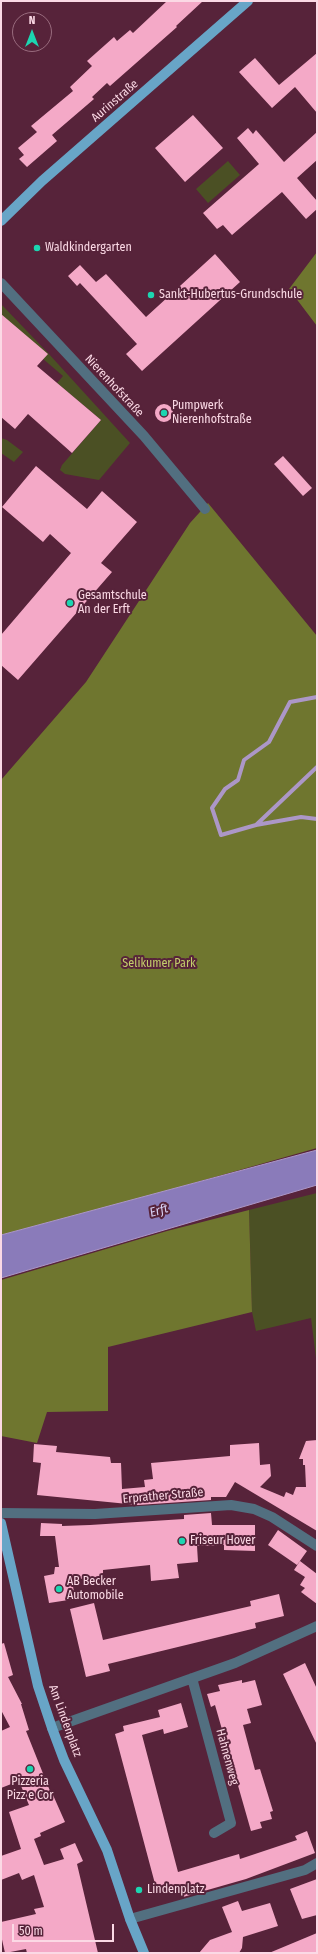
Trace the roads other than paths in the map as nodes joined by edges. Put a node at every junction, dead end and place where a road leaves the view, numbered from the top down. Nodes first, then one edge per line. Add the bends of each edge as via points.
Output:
1 (248, 1) edge
2 (1, 221) edge
3 (1, 283) edge
4 (205, 509) dead end
5 (1, 1513) edge
6 (1, 1523) edge
7 (317, 1546) edge
8 (317, 1626) edge
9 (192, 1678) junction
10 (52, 1728) junction
11 (214, 1834) dead end
12 (317, 1863) edge
13 (130, 1919) junction
14 (144, 1953) edge

1 - 2 main road, Aurinstraße via 42,181
3 - 4 street, Nierenhofstraße via 144,436
5 - 7 street, Erprather Straße via 94,1514 231,1505 254,1509 272,1517
6 - 10 main road, Am Lindenplatz via 38,1686
8 - 9 street via 236,1663
9 - 10 street
9 - 11 street, Hahnenweg via 231,1823
10 - 13 main road, Am Lindenplatz via 64,1760 107,1850
12 - 13 street via 305,1870
13 - 14 main road, Am Lindenplatz

